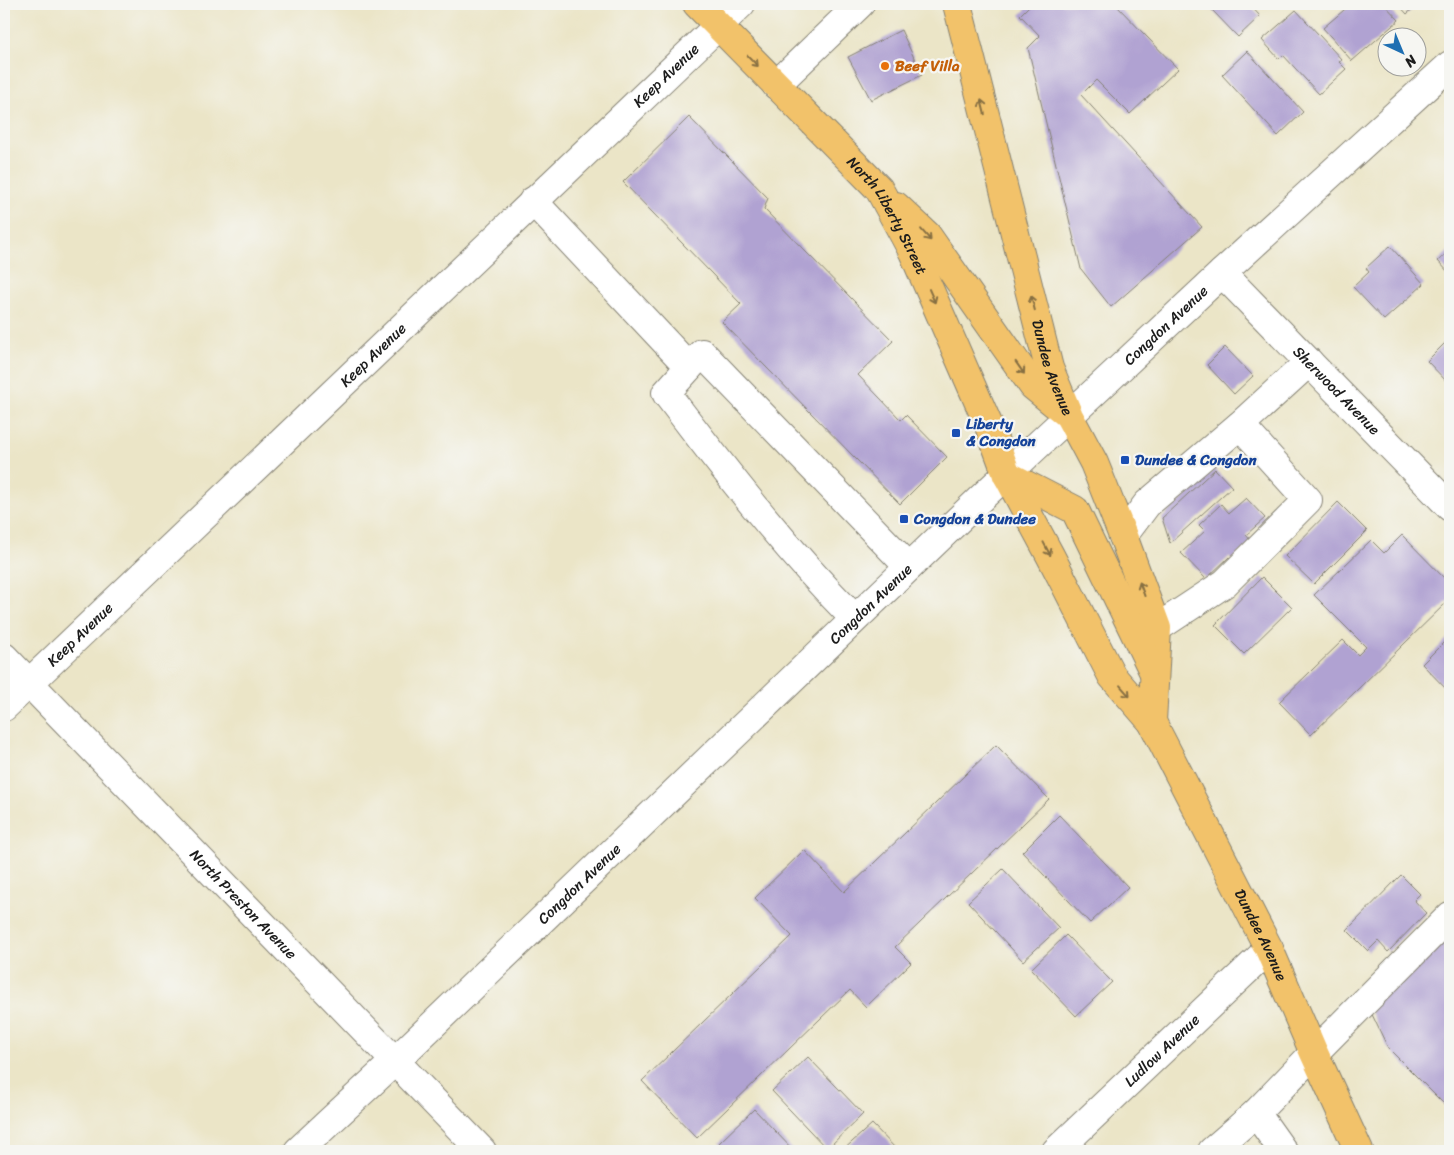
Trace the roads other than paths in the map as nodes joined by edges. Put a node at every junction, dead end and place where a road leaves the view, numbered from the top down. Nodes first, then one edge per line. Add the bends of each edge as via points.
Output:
1 (697, 4) edge
2 (741, 4) edge
3 (860, 4) edge
4 (957, 4) edge
5 (718, 26) junction
6 (1450, 65) edge
7 (776, 85) junction
8 (879, 189) junction
9 (534, 201) junction
10 (1222, 273) junction
11 (1309, 362) junction
12 (689, 367) junction
13 (1069, 416) junction
14 (1240, 425) junction
15 (1007, 475) junction
16 (1450, 508) edge
17 (1123, 536) junction
18 (909, 567) junction
19 (854, 618) junction
20 (1157, 628) junction
21 (4, 657) edge
22 (1154, 674) junction
23 (29, 683) junction
24 (4, 707) edge
25 (1152, 722) junction
26 (1450, 916) edge
27 (1269, 949) junction
28 (1314, 1053) junction
29 (395, 1061) junction
30 (1256, 1113) junction
31 (1063, 1149) edge
32 (298, 1151) edge
33 (482, 1151) edge
34 (1212, 1151) edge
35 (1283, 1151) edge
36 (1360, 1151) edge

1 - 5 main road, North Liberty Street
2 - 5 street, Keep Avenue
3 - 7 street
13 -> 4 main road, Dundee Avenue via 1050,368
5 -> 7 main road, North Liberty Street
5 - 9 street, Keep Avenue
6 - 10 street, Congdon Avenue
7 - 8 main road, North Liberty Street
8 -> 13 main road via 927,235 1033,386
8 -> 15 main road, North Liberty Street via 913,252
9 - 12 street
9 - 23 street, Keep Avenue
10 - 11 street, Sherwood Avenue
10 - 13 street, Congdon Avenue
11 - 14 street
11 - 16 street, Sherwood Avenue
12 - 18 street via 702,353
12 - 19 street via 666,393 731,479
13 - 15 street, Congdon Avenue
13 - 17 main road, Dundee Avenue via 1094,464
14 - 17 street via 1147,504
14 - 20 street via 1308,500 1225,583
15 - 18 street, Congdon Avenue
15 - 22 main road via 1075,510
15 -> 25 main road, Dundee Avenue via 1112,676
20 -> 17 main road, Dundee Avenue
18 - 19 street, Congdon Avenue
19 - 29 street, Congdon Avenue
20 - 22 main road, Dundee Avenue
21 - 23 street, North Preston Avenue
22 - 25 main road, Dundee Avenue
23 - 24 street, Keep Avenue
23 - 29 street, North Preston Avenue
25 - 27 main road, Dundee Avenue
26 - 28 street
27 - 28 main road, Dundee Avenue
27 - 31 street, Ludlow Avenue
28 - 30 street
28 - 36 main road, Dundee Avenue
29 - 32 street, Congdon Avenue
29 - 33 street, North Preston Avenue
30 - 34 street
30 - 35 street

